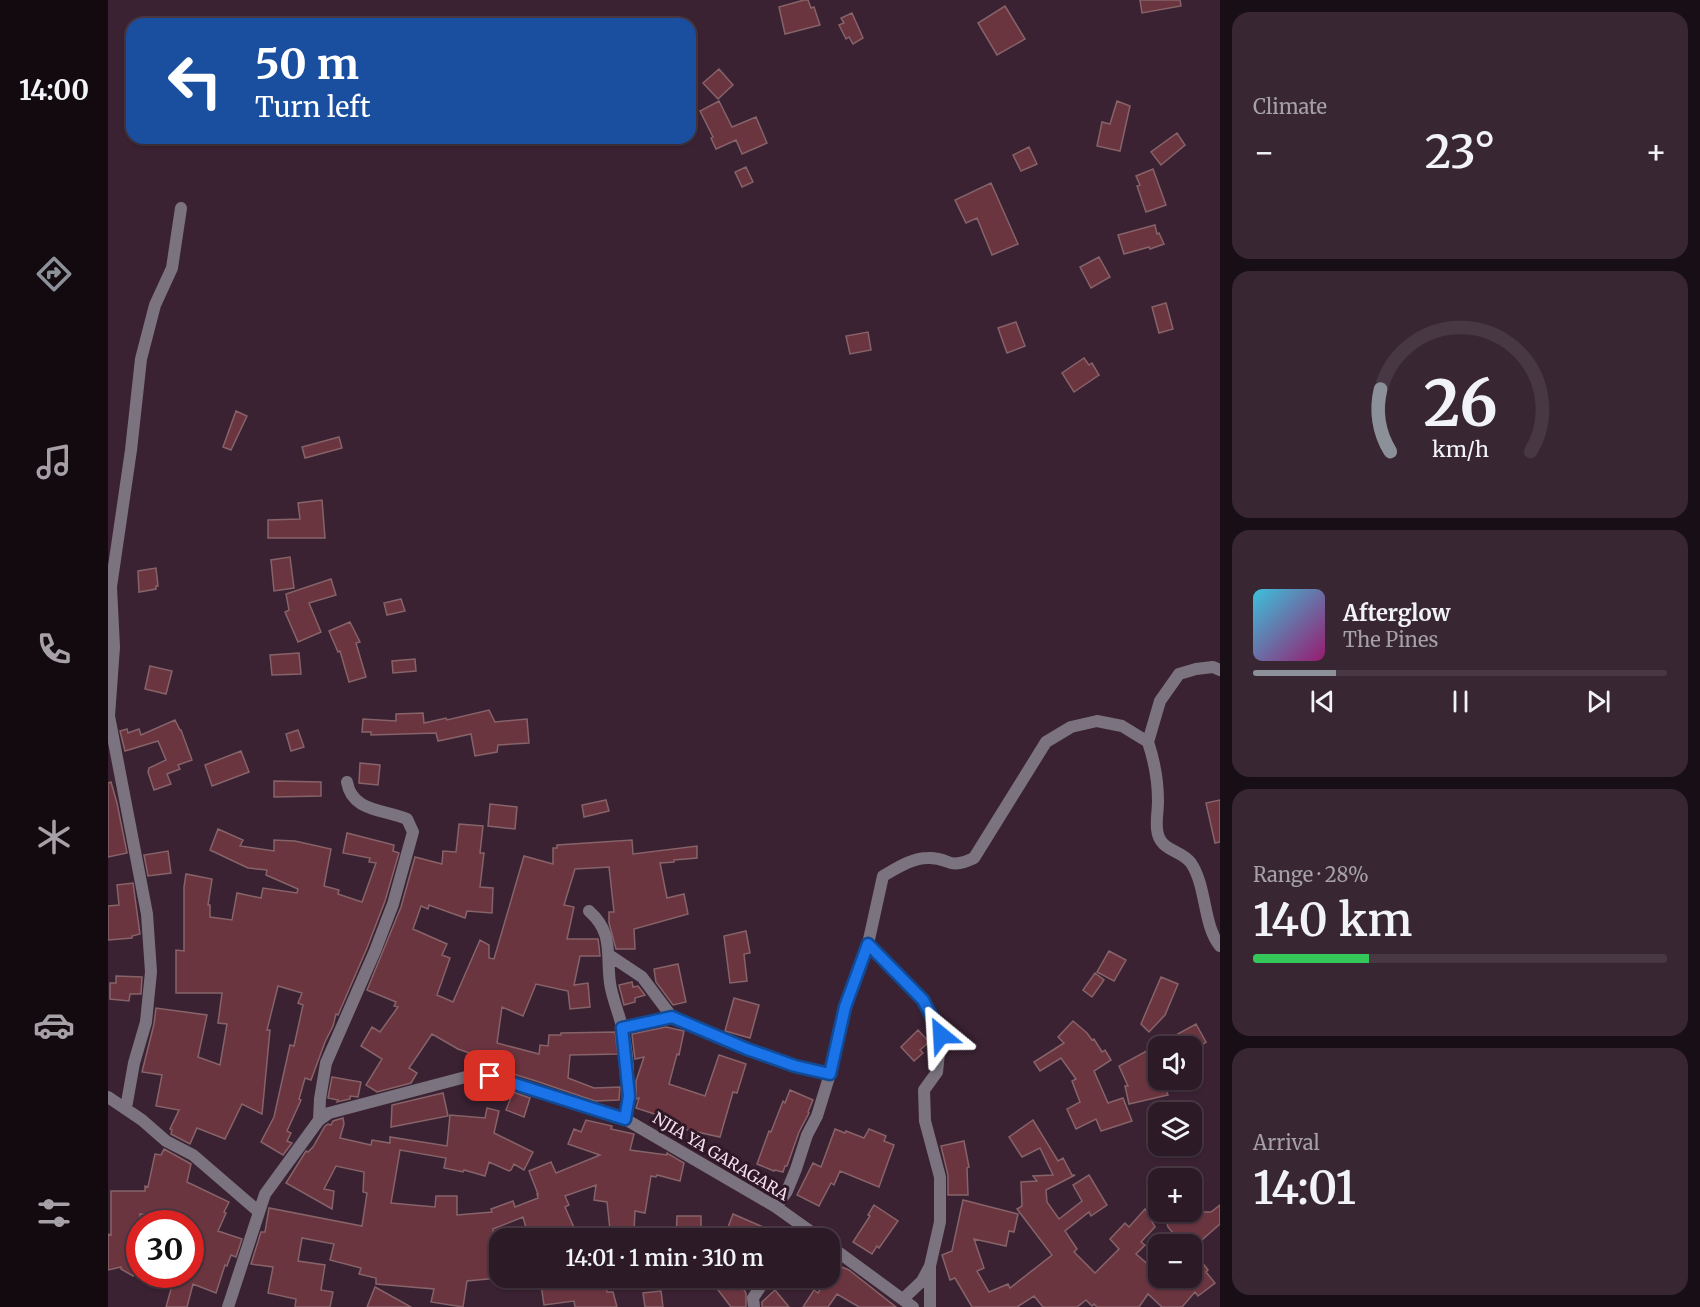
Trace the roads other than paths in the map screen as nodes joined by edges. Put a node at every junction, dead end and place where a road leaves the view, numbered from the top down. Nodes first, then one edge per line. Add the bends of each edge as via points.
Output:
1 (181, 208) dead end
2 (1220, 670) edge
3 (1148, 742) junction
4 (347, 782) dead end
5 (589, 911) dead end
6 (868, 944) junction
7 (1220, 946) edge
8 (609, 955) junction
9 (672, 1017) junction
10 (622, 1028) junction
11 (830, 1074) junction
12 (108, 1097) edge
13 (126, 1108) junction
14 (625, 1119) junction
15 (319, 1120) junction
16 (776, 1207) junction
17 (259, 1212) junction
18 (801, 1225) junction
19 (799, 1228) edge
20 (805, 1228) edge
21 (840, 1252) edge
22 (930, 1266) junction
23 (760, 1288) edge
24 (908, 1303) edge
25 (228, 1307) edge
26 (754, 1307) edge
27 (930, 1307) edge

1 - 13 street via 172,268 155,305 141,359 111,587 114,647 109,716 147,914 151,972 146,1022
2 - 3 street via 1213,667 1179,674 1160,701
3 - 6 street via 1122,726 1097,721 1071,727 1046,741 974,858 950,864 940,858 927,858 906,863 883,876
3 - 7 street via 1158,800 1157,831 1163,845 1190,861 1201,882
4 - 15 street via 349,794 355,800 407,819 413,832 393,904 326,1063
5 - 8 street via 601,921
6 - 11 street via 845,1007
6 - 22 street via 923,1000 941,1035 937,1072 924,1090 925,1121 940,1177 939,1222
8 - 9 street via 642,977
8 - 10 street via 610,984
9 - 10 street
9 - 11 street via 747,1049
10 - 14 street via 629,1096
11 - 16 street via 796,1169
12 - 13 street
13 - 17 street via 166,1141 193,1155
14 - 15 street, NJIA YA GARAGARA via 477,1074 329,1113
14 - 16 street, NJIA YA GARAGARA
15 - 17 street via 265,1194
16 - 18 street, NJIA YA GARAGARA
17 - 25 street
18 - 19 street
18 - 20 street, NJIA YA GARAGARA
21 - 24 street
22 - 24 street
22 - 27 street
23 - 26 street via 753,1298

